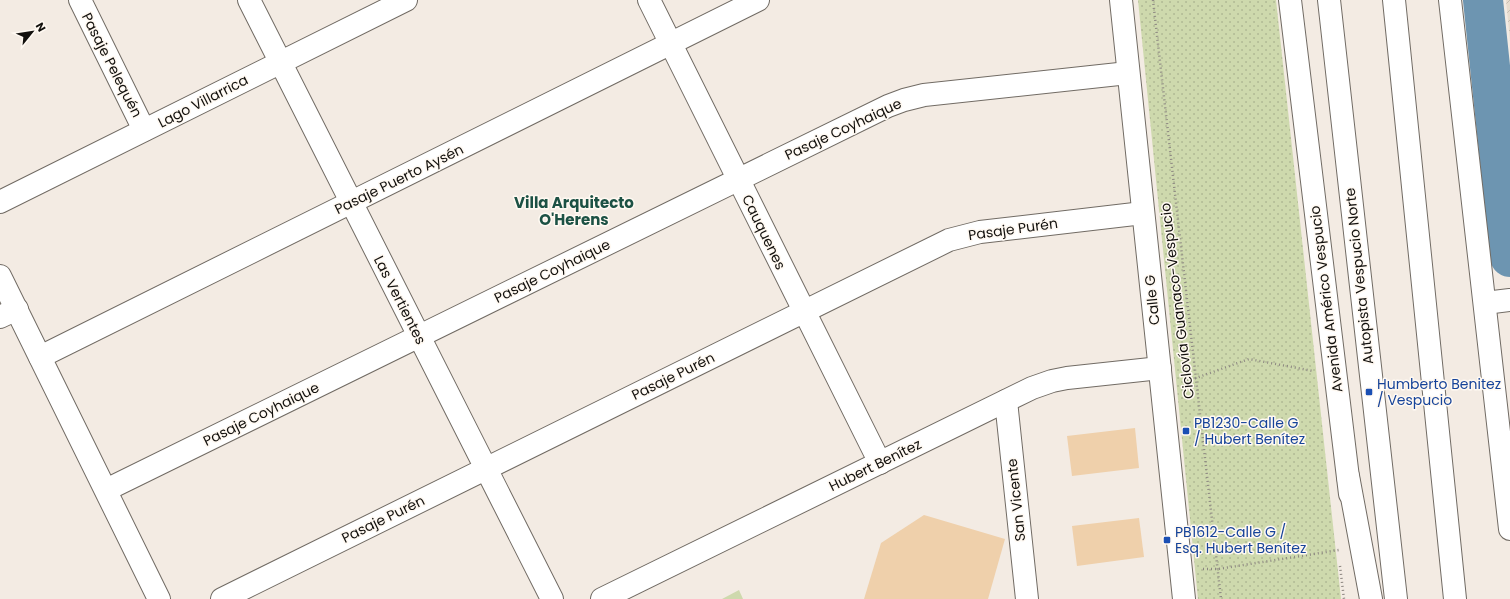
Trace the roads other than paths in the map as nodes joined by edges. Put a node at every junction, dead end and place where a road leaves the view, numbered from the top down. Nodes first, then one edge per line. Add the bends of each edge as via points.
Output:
1 (80, 0) edge
2 (249, 0) edge
3 (406, 0) edge
4 (649, 0) edge
5 (758, 0) edge
6 (1121, 0) edge
7 (1290, 0) edge
8 (1329, 0) edge
9 (1394, 0) edge
10 (1450, 0) edge
11 (671, 44) junction
12 (280, 62) junction
13 (1128, 73) junction
14 (144, 130) junction
15 (738, 179) junction
16 (0, 202) edge
17 (351, 202) junction
18 (1143, 213) junction
19 (0, 276) edge
20 (1510, 300) edge
21 (1485, 303) junction
22 (804, 312) junction
23 (8, 313) edge
24 (419, 336) junction
25 (40, 357) junction
26 (1160, 376) junction
27 (1006, 401) junction
28 (880, 463) junction
29 (486, 468) junction
30 (1348, 476) junction
31 (106, 490) junction
32 (1510, 529) edge
33 (159, 599) edge
34 (222, 599) edge
35 (552, 599) edge
36 (602, 599) edge
37 (1027, 599) edge
38 (1184, 599) edge
39 (1361, 599) edge
40 (1370, 599) edge
41 (1396, 599) edge
42 (1455, 599) edge

1 - 14 main road, Pasaje Pelequén
2 - 12 main road, Las Vertientes
3 - 12 main road, Lago Villarrica
4 - 11 main road, Cauquenes
5 - 11 main road, Pasaje Puerto Aysén
6 - 13 main road, Calle G
7 - 30 main road, Avenida Américo Vespucio
8 - 41 main road, Autopista Vespucio Norte
9 - 42 main road
10 - 21 main road
11 - 15 main road, Cauquenes
11 - 17 main road, Pasaje Puerto Aysén
12 - 14 main road, Lago Villarrica
12 - 17 main road, Las Vertientes
13 - 15 main road, Pasaje Coyhaique via 924,95 904,100 872,113
13 - 18 main road, Calle G
14 - 16 main road, Lago Villarrica
15 - 22 main road, Cauquenes
15 - 24 main road, Pasaje Coyhaique
17 - 24 main road, Las Vertientes
17 - 25 main road, Pasaje Puerto Aysén
18 - 22 main road, Pasaje Purén via 963,236 935,247
18 - 26 main road, Calle G
19 - 23 main road
20 - 21 main road
21 - 32 main road
22 - 28 main road, Cauquenes
22 - 29 main road, Pasaje Purén
23 - 25 main road
24 - 29 main road, Las Vertientes
24 - 31 main road, Pasaje Coyhaique
25 - 31 main road
26 - 27 main road, Hubert Benítez via 1085,376 1052,381
26 - 38 main road, Calle G
27 - 28 main road, Hubert Benítez
27 - 37 main road, San Vicente
28 - 36 main road, Hubert Benítez
29 - 34 main road, Pasaje Purén
29 - 35 main road, Las Vertientes
30 - 39 main road, Avenida Américo Vespucio
30 - 40 main road
31 - 33 main road

